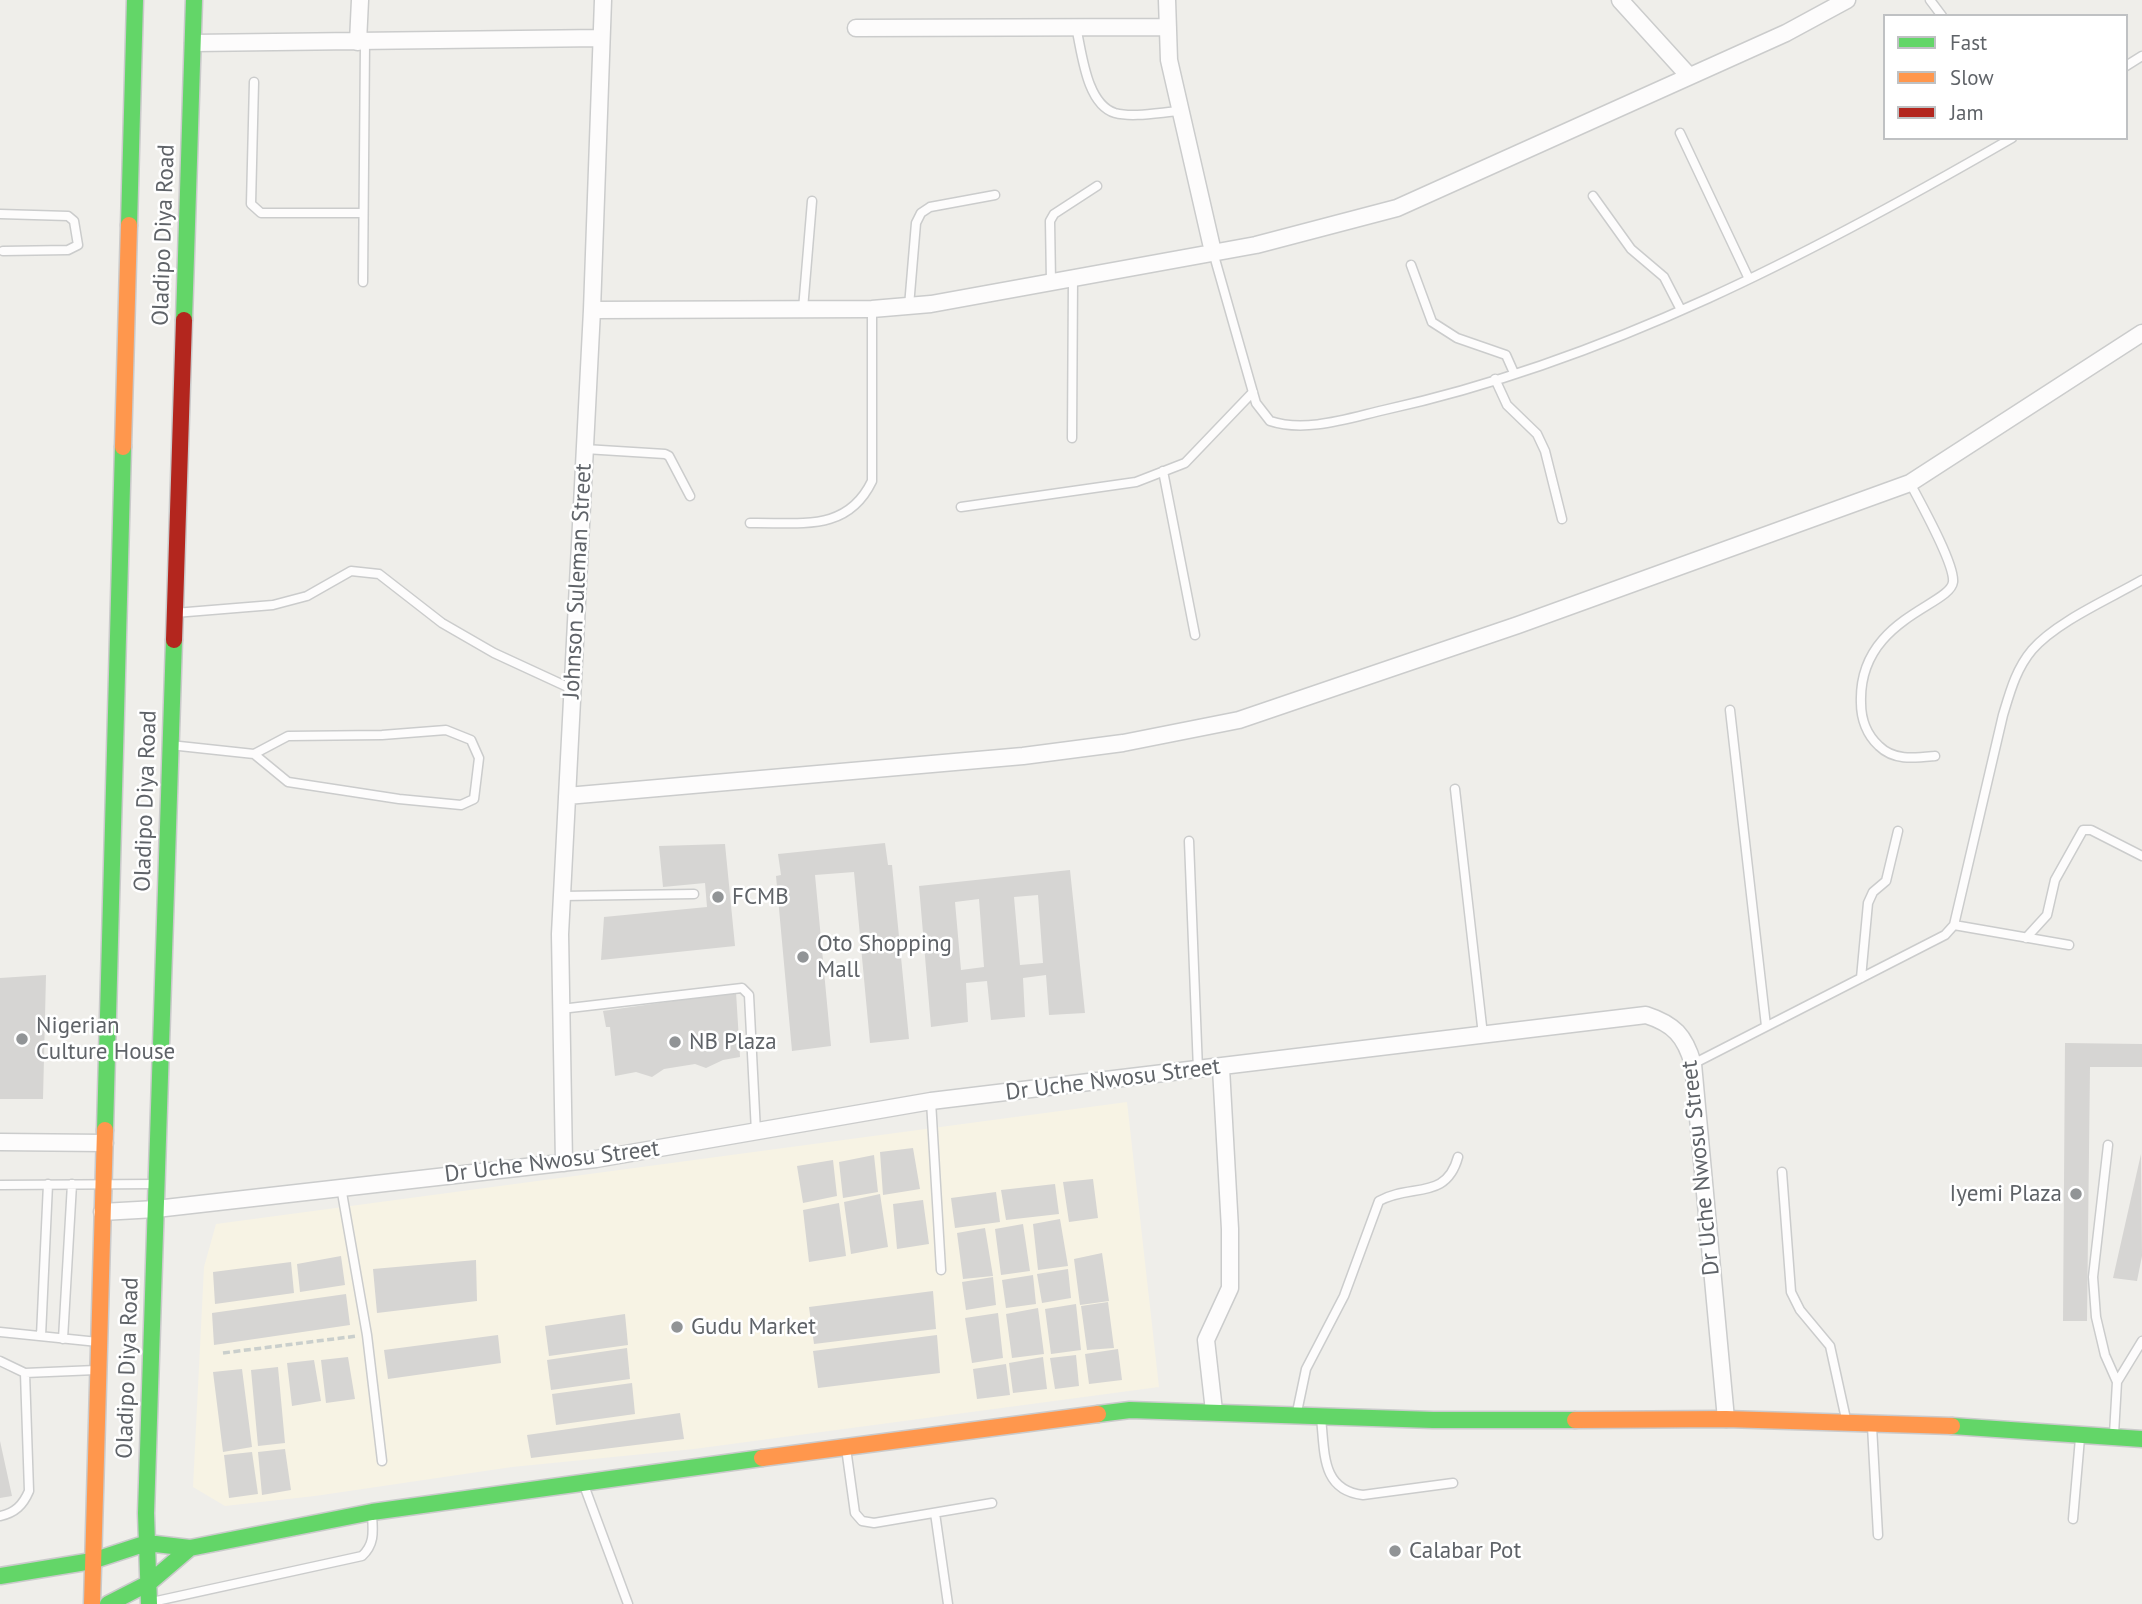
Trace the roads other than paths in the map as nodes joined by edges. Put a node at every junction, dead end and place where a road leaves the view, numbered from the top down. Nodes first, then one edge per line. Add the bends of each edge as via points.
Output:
1 (135, 0) edge
2 (194, 0) edge
3 (360, 0) edge
4 (603, 0) edge
5 (1167, 0) edge
6 (1620, 0) edge
7 (1847, 0) edge
8 (1076, 27) junction
9 (1168, 27) junction
10 (856, 28) dead end
11 (601, 38) junction
12 (362, 42) junction
13 (193, 43) junction
14 (1689, 76) junction
15 (254, 82) dead end
16 (1181, 111) junction
17 (1680, 133) dead end
18 (2008, 140) edge
19 (1097, 186) dead end
20 (995, 195) dead end
21 (1593, 196) dead end
22 (812, 201) dead end
23 (363, 213) junction
24 (0, 214) edge
25 (3, 251) dead end
26 (1213, 252) junction
27 (1410, 265) dead end
28 (1073, 278) junction
29 (1749, 279) junction
30 (363, 282) dead end
31 (1051, 282) junction
32 (909, 306) junction
33 (803, 309) junction
34 (872, 309) junction
35 (592, 310) junction
36 (1681, 310) junction
37 (2142, 333) edge
38 (1514, 373) junction
39 (1495, 379) junction
40 (1253, 392) junction
41 (1072, 438) dead end
42 (585, 449) junction
43 (1163, 471) junction
44 (1910, 483) junction
45 (690, 496) dead end
46 (961, 507) dead end
47 (1562, 519) dead end
48 (750, 523) dead end
49 (2142, 580) edge
50 (175, 613) junction
51 (1195, 635) dead end
52 (572, 689) junction
53 (1730, 710) dead end
54 (170, 745) junction
55 (254, 754) junction
56 (1935, 756) dead end
57 (1455, 789) dead end
58 (567, 796) junction
59 (1898, 831) dead end
60 (1189, 841) dead end
61 (2142, 856) edge
62 (694, 894) dead end
63 (562, 896) junction
64 (1954, 925) junction
65 (2026, 938) junction
66 (2069, 946) dead end
67 (1861, 978) junction
68 (561, 1009) junction
69 (1766, 1026) junction
70 (1483, 1035) junction
71 (1693, 1064) junction
72 (1221, 1068) junction
73 (1198, 1070) junction
74 (931, 1101) junction
75 (756, 1132) junction
76 (0, 1142) edge
77 (105, 1143) junction
78 (2108, 1145) dead end
79 (1458, 1157) dead end
80 (565, 1163) junction
81 (1783, 1172) dead end
82 (102, 1183) junction
83 (48, 1184) junction
84 (72, 1184) junction
85 (156, 1184) junction
86 (0, 1185) edge
87 (341, 1187) junction
88 (156, 1209) junction
89 (102, 1212) junction
90 (941, 1270) dead end
91 (0, 1332) edge
92 (41, 1336) junction
93 (63, 1339) junction
94 (2142, 1340) edge
95 (98, 1342) junction
96 (0, 1361) edge
97 (97, 1370) junction
98 (25, 1373) junction
99 (2117, 1382) junction
100 (1214, 1411) junction
101 (1296, 1415) junction
102 (1321, 1415) junction
103 (1726, 1419) junction
104 (1847, 1422) junction
105 (1872, 1423) junction
106 (2080, 1434) junction
107 (2114, 1437) junction
108 (2142, 1439) edge
109 (846, 1445) junction
110 (382, 1461) dead end
111 (1453, 1483) dead end
112 (584, 1485) junction
113 (992, 1503) dead end
114 (372, 1512) junction
115 (935, 1513) junction
116 (0, 1516) edge
117 (2073, 1519) dead end
118 (1878, 1535) dead end
119 (147, 1543) junction
120 (190, 1548) junction
121 (92, 1560) junction
122 (0, 1577) edge
123 (149, 1583) junction
124 (149, 1603) edge
125 (92, 1604) edge
126 (108, 1604) edge
127 (628, 1604) edge
128 (948, 1604) edge

1 - 77 main road, Oladipo Diya Road
2 - 13 main road, Oladipo Diya Road
3 - 12 street
4 - 11 street, Johnson Suleman Street
5 - 9 street
6 - 14 street
7 - 14 street via 1787,33
8 - 9 street
8 - 10 street
8 - 16 lane via 1092,89 1102,106 1116,113
9 - 16 street via 1169,60
11 - 12 street
11 - 35 street, Johnson Suleman Street
12 - 13 street
12 - 23 lane
13 - 50 main road, Oladipo Diya Road
14 - 26 street via 1397,208
15 - 23 lane via 254,210
16 - 26 street
17 - 29 lane
18 - 29 lane
19 - 31 lane via 1050,221
20 - 32 lane via 930,207 921,214 916,223
21 - 36 lane via 1631,249 1664,277
22 - 33 lane
23 - 30 lane
24 - 25 lane via 68,216 74,221 78,245 68,250
26 - 28 street
26 - 40 lane
27 - 38 lane via 1432,322 1457,338 1506,355
28 - 31 street
28 - 41 lane
29 - 36 lane
31 - 32 street
32 - 34 street
33 - 34 street
33 - 35 street
34 - 48 lane via 872,481 863,499 846,515 824,521
35 - 42 street, Johnson Suleman Street
36 - 38 lane
37 - 44 street
38 - 39 lane
39 - 40 lane via 1408,405 1299,426 1270,421
39 - 47 lane via 1507,405 1541,442
40 - 43 lane via 1185,463
42 - 45 lane via 665,454
42 - 52 street, Johnson Suleman Street
43 - 46 lane via 1136,482
43 - 51 lane
44 - 56 lane via 1953,581 1948,592 1904,617 1874,650 1862,683 1861,710 1870,738 1881,749 1895,756
44 - 58 street via 1239,720 1123,743 1023,756
49 - 64 lane via 2050,635 2021,667 2003,715
50 - 52 lane via 273,605 307,596 351,571 379,574 442,622 494,653
50 - 54 main road, Oladipo Diya Road
52 - 58 street, Johnson Suleman Street
53 - 69 lane
54 - 55 lane
54 - 85 main road, Oladipo Diya Road
55 - 55 lane via 288,736 446,730 471,740 478,758 474,799 461,805 288,782
57 - 70 lane
58 - 63 street, Johnson Suleman Street
59 - 67 lane via 1886,881 1868,903
60 - 73 lane
61 - 65 lane via 2083,830 2055,880 2048,915
62 - 63 lane
63 - 68 street, Johnson Suleman Street
64 - 65 lane
64 - 67 lane
65 - 66 lane
67 - 69 lane
68 - 75 lane via 743,988 749,995
68 - 80 street, Johnson Suleman Street
69 - 71 lane
70 - 71 street, Dr Uche Nwosu Street via 1646,1015 1665,1021 1680,1033
70 - 72 street, Dr Uche Nwosu Street
71 - 103 street, Dr Uche Nwosu Street
72 - 73 street, Dr Uche Nwosu Street
72 - 100 street via 1230,1288 1206,1340
73 - 74 street, Dr Uche Nwosu Street
74 - 75 street, Dr Uche Nwosu Street
74 - 90 lane
75 - 80 street, Dr Uche Nwosu Street
76 - 77 street
77 - 82 main road, Oladipo Diya Road
78 - 99 lane via 2093,1277 2096,1317
79 - 101 lane via 1453,1174 1442,1184 1379,1201 1344,1296 1306,1369
80 - 87 street, Dr Uche Nwosu Street
81 - 104 lane via 1791,1292 1830,1346
82 - 84 lane
82 - 85 lane
82 - 89 main road, Oladipo Diya Road
83 - 84 lane
83 - 86 lane
83 - 92 lane
84 - 93 lane
85 - 88 main road, Oladipo Diya Road
87 - 88 street, Dr Uche Nwosu Street
87 - 110 lane via 367,1335
88 - 89 street, Dr Uche Nwosu Street
88 - 119 main road, Oladipo Diya Road
89 - 95 main road, Oladipo Diya Road
91 - 92 lane
92 - 93 lane
93 - 95 lane
94 - 99 lane
95 - 97 main road, Oladipo Diya Road
96 - 98 lane
97 - 98 lane
97 - 121 main road, Oladipo Diya Road
98 - 116 lane via 29,1492 11,1514
99 - 107 lane
100 - 101 main road
100 - 109 main road via 1130,1410
101 - 102 main road
102 - 103 main road via 1433,1420
102 - 111 lane via 1327,1469 1339,1488 1363,1495
103 - 104 main road
104 - 105 main road
105 - 106 main road
105 - 118 lane
106 - 107 main road
106 - 117 lane
107 - 108 main road
109 - 112 main road
109 - 115 lane via 855,1513 862,1521
112 - 114 main road
112 - 127 lane
113 - 115 lane
114 - 120 main road
114 - 124 lane via 370,1549 362,1556
115 - 128 lane
119 - 120 main road
119 - 121 main road
119 - 123 main road, Oladipo Diya Road
120 - 123 main road
121 - 122 main road
121 - 125 main road, Oladipo Diya Road
123 - 124 main road, Oladipo Diya Road
123 - 126 main road

